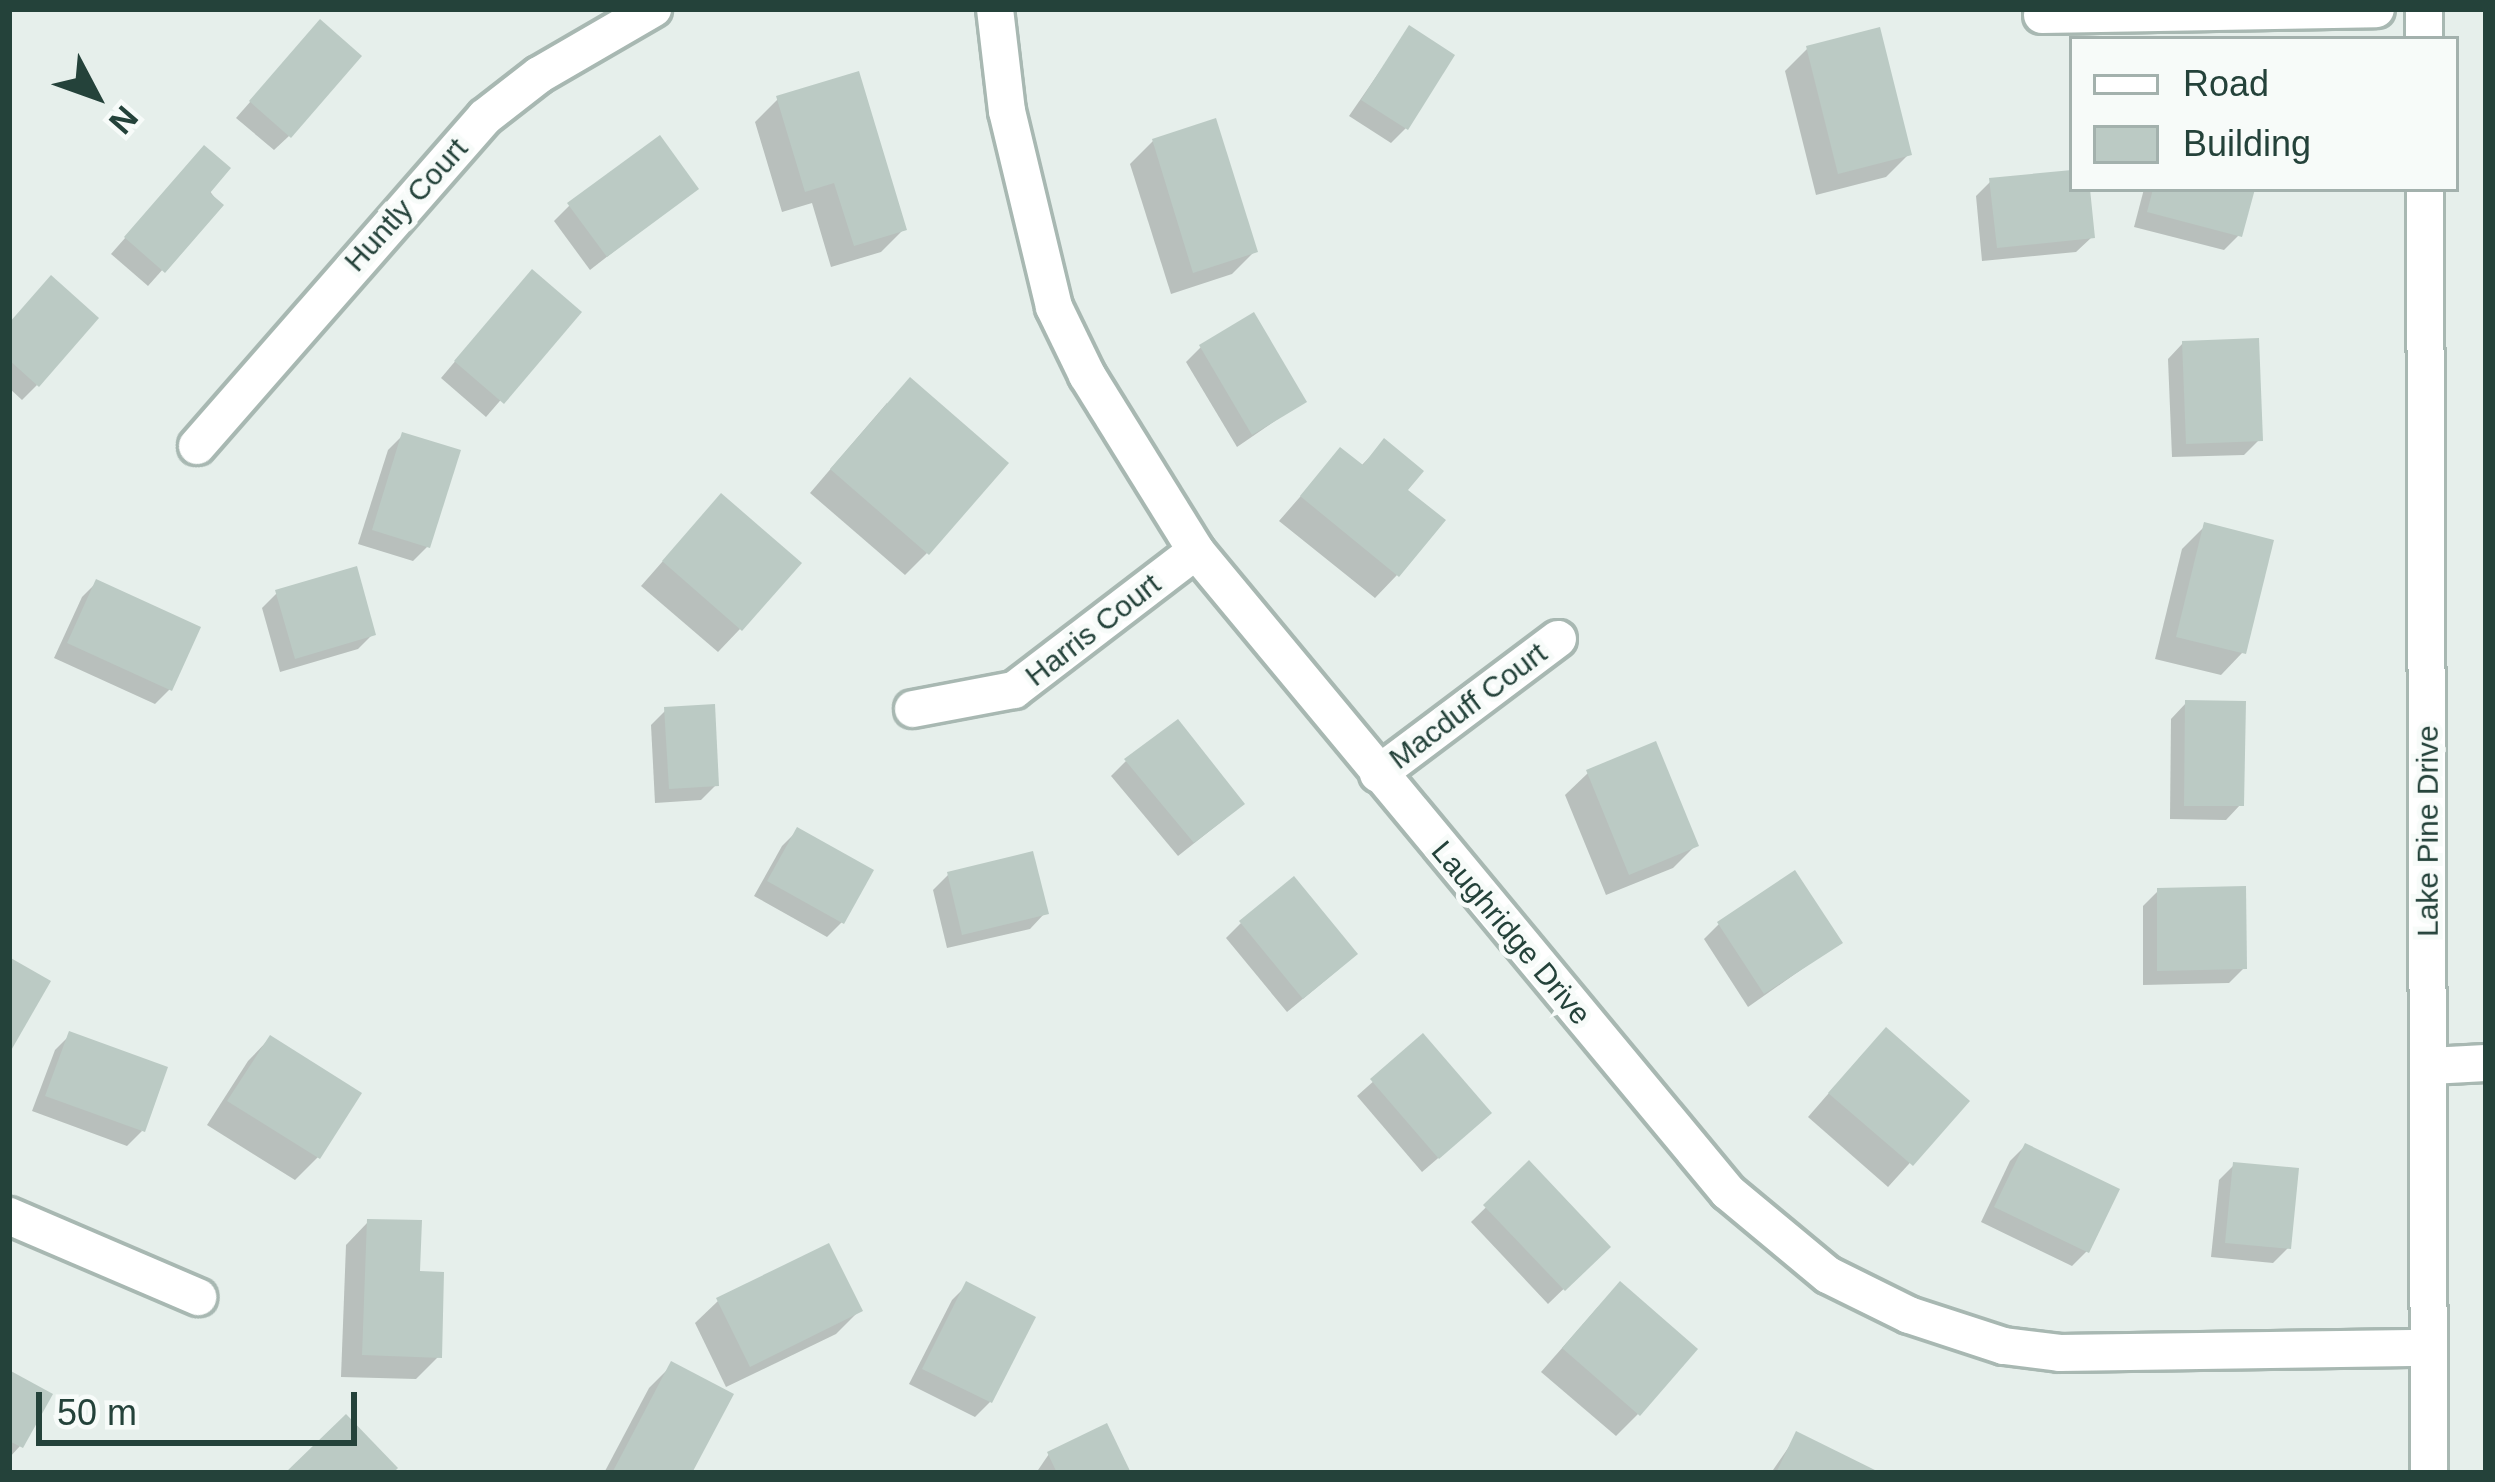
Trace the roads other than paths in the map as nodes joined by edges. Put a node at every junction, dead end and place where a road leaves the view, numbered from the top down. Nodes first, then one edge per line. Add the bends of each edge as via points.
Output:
1 (652, 9) edge
2 (995, 9) edge
3 (2376, 9) edge
4 (2042, 14) dead end
5 (2425, 192) edge
6 (197, 446) dead end
7 (1196, 551) junction
8 (1558, 639) dead end
9 (913, 709) dead end
10 (1378, 774) junction
11 (2486, 1063) edge
12 (2430, 1066) junction
13 (9, 1216) edge
14 (198, 1297) dead end
15 (2428, 1348) junction
16 (2429, 1473) edge

1 - 6 street, Huntly Court via 485,117
2 - 7 street, Laughridge Drive via 1007,111 1054,307
3 - 4 street
5 - 12 street, Lake Pine Drive
7 - 9 street, Harris Court via 1014,690
7 - 10 street, Laughridge Drive
8 - 10 street, Macduff Court
10 - 15 street, Laughridge Drive via 1728,1192 1828,1275 1951,1331 2060,1353
11 - 12 street
12 - 15 street, Lake Pine Drive
13 - 14 street
15 - 16 street, Lake Pine Drive

